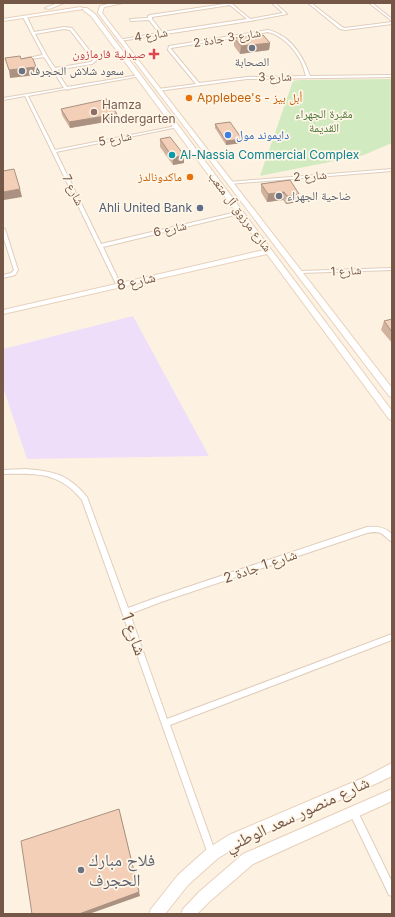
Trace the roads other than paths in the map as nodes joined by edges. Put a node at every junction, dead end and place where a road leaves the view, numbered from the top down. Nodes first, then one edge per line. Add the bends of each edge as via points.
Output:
1 (62, 3) edge
2 (76, 3) edge
3 (121, 3) edge
4 (273, 3) edge
5 (309, 3) edge
6 (370, 3) edge
7 (104, 5) edge
8 (83, 8) junction
9 (24, 15) junction
10 (3, 16) edge
11 (150, 19) junction
12 (3, 20) edge
13 (132, 20) dead end
14 (250, 20) junction
15 (392, 20) edge
16 (392, 23) edge
17 (33, 33) junction
18 (162, 34) junction
19 (120, 40) junction
20 (45, 56) junction
21 (17, 60) edge
22 (141, 67) junction
23 (54, 69) junction
24 (134, 71) junction
25 (308, 76) junction
26 (392, 76) edge
27 (198, 84) junction
28 (67, 89) junction
29 (158, 90) junction
30 (26, 95) junction
31 (3, 99) edge
32 (176, 127) junction
33 (204, 150) junction
34 (54, 151) junction
35 (194, 151) junction
36 (209, 157) junction
37 (200, 158) junction
38 (392, 170) edge
39 (229, 182) junction
40 (241, 212) junction
41 (3, 229) edge
42 (100, 246) junction
43 (270, 251) junction
44 (392, 269) edge
45 (300, 272) junction
46 (3, 277) edge
47 (119, 285) junction
48 (3, 312) edge
49 (392, 394) edge
50 (392, 417) edge
51 (3, 472) edge
52 (392, 539) edge
53 (126, 612) junction
54 (391, 638) edge
55 (166, 723) junction
56 (392, 769) edge
57 (392, 795) edge
58 (354, 813) junction
59 (212, 854) junction
60 (392, 892) edge
61 (156, 914) edge
62 (188, 914) edge

1 - 9 main road
2 - 8 main road, شارع مرزوق آل متعب
2 - 9 main road
3 - 7 main road
4 - 14 street, شارع 4 via 285,14
5 - 16 street via 345,29
6 - 15 street
7 - 8 main road
7 - 19 main road, شارع مرزوق آل متعب via 100,13
8 - 9 main road
8 - 24 main road, شارع مرزوق آل متعب via 92,13
9 - 10 main road
9 - 12 main road
9 - 17 street
11 - 13 street
11 - 14 street via 153,16 231,4
11 - 18 street
14 - 18 street, شارع 4
17 - 20 street
17 - 23 street via 71,29 95,60 92,63
18 - 19 street, شارع 4
19 - 22 main road, شارع مرزوق آل متعب
20 - 21 street
20 - 23 street
22 - 24 main road
22 - 29 main road, شارع مرزوق آل متعب
23 - 28 street
24 - 28 street
24 - 32 main road, شارع مرزوق آل متعب
25 - 26 street, شارع 3
25 - 27 street, شارع 3 via 247,78
25 - 27 street, شارع 3 جادة 2 via 294,50 276,33 268,31 170,47
27 - 29 street, شارع 3
28 - 30 street
29 - 33 main road, شارع مرزوق آل متعب
30 - 31 street
30 - 34 street, شارع 7
32 - 34 street, شارع 5
32 - 35 main road, شارع مرزوق آل متعب
33 - 35 main road
33 - 36 main road, شارع مرزوق آل متعب
34 - 42 street, شارع 7
35 - 37 main road, شارع مرزوق آل متعب
36 - 37 main road
36 - 39 main road, شارع مرزوق آل متعب
37 - 40 main road, شارع مرزوق آل متعب
38 - 39 street, شارع 2
39 - 45 main road, شارع مرزوق آل متعب
40 - 42 street, شارع 6
40 - 43 main road, شارع مرزوق آل متعب
41 - 46 street via 16,270 13,274
42 - 47 street, شارع 7
43 - 47 main road, شارع 8
43 - 50 main road, شارع مرزوق آل متعب
44 - 45 street, شارع 1
45 - 49 main road, شارع مرزوق آل متعب
47 - 48 main road, شارع 8
51 - 53 street, شارع 1 via 52,475 80,491
52 - 53 street, شارع 1 جادة 2 via 380,530 367,530
53 - 55 street, شارع 1
54 - 55 street
55 - 59 street, شارع 1
56 - 59 main road, شارع منصور سعد الوطني via 234,840
57 - 58 main road, شارع منصور سعد الوطني
58 - 60 street
58 - 62 main road, شارع منصور سعد الوطني via 248,859
59 - 61 main road, شارع منصور سعد الوطني via 183,880

